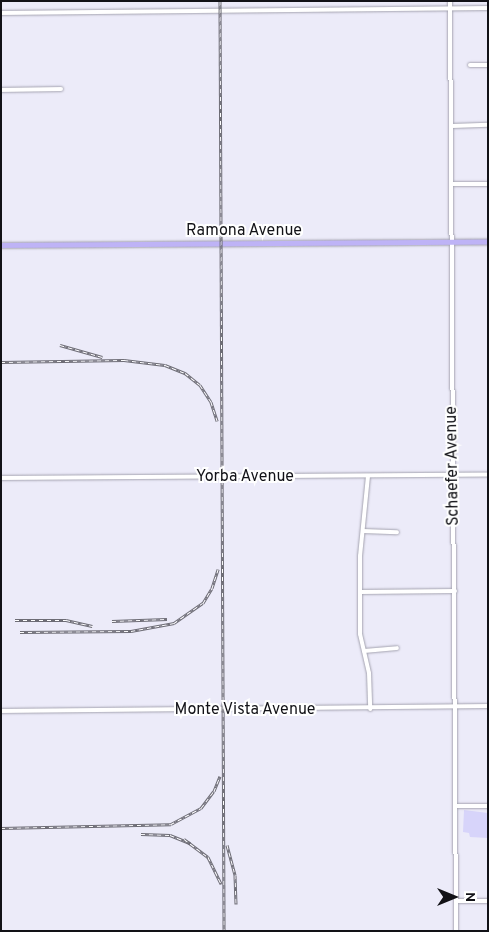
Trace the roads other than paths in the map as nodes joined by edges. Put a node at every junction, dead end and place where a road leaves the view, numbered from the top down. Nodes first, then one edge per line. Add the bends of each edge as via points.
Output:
1 (450, 1) edge
2 (450, 8) junction
3 (488, 8) edge
4 (1, 13) edge
5 (470, 65) dead end
6 (488, 65) edge
7 (61, 89) dead end
8 (1, 90) edge
9 (488, 125) edge
10 (452, 126) junction
11 (453, 184) junction
12 (488, 184) edge
13 (452, 242) junction
14 (488, 242) edge
15 (1, 245) edge
16 (452, 474) junction
17 (488, 474) edge
18 (368, 476) junction
19 (1, 478) edge
20 (363, 531) junction
21 (397, 532) dead end
22 (455, 591) junction
23 (360, 592) junction
24 (397, 648) dead end
25 (364, 651) junction
26 (455, 706) junction
27 (488, 706) edge
28 (370, 709) junction
29 (1, 711) edge
30 (456, 806) junction
31 (488, 806) edge
32 (456, 901) junction
33 (488, 901) edge
34 (456, 931) edge

1 - 2 street, Schaefer Avenue
2 - 3 street
2 - 4 street
2 - 10 street, Schaefer Avenue
5 - 6 street
7 - 8 street
9 - 10 street
10 - 11 street, Schaefer Avenue
11 - 12 street
11 - 13 street, Schaefer Avenue
13 - 14 main road, Ramona Avenue
13 - 15 main road, Ramona Avenue
13 - 16 street, Schaefer Avenue
16 - 17 street, Yorba Avenue
16 - 18 street, Yorba Avenue
16 - 22 street, Schaefer Avenue
18 - 19 street, Yorba Avenue
18 - 20 street
20 - 21 street
20 - 23 street
22 - 23 street
22 - 26 street, Schaefer Avenue
23 - 25 street via 360,634
24 - 25 street
25 - 28 street
26 - 27 street, Monte Vista Avenue
26 - 28 street, Monte Vista Avenue
26 - 30 street, Schaefer Avenue
28 - 29 street, Monte Vista Avenue
30 - 31 street
30 - 32 street, Schaefer Avenue
32 - 33 street
32 - 34 street, Schaefer Avenue

